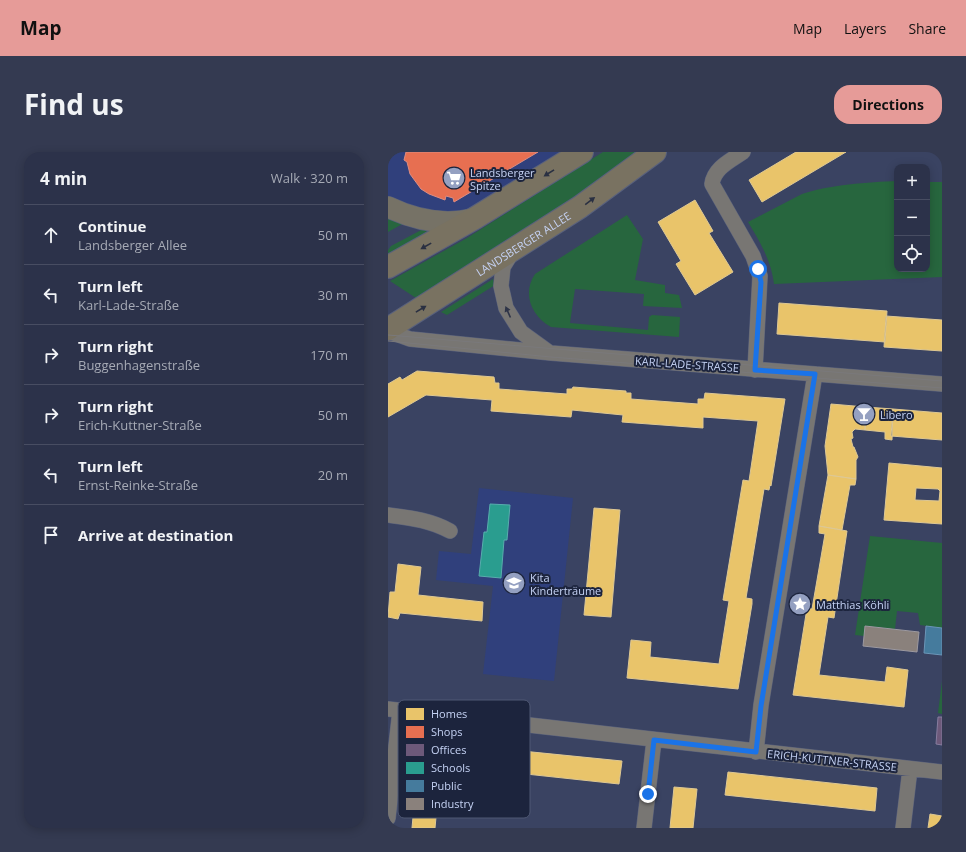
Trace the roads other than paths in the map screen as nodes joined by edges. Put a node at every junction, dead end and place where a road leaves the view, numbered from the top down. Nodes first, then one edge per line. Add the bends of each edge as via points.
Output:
1 (582, 152) edge
2 (655, 152) edge
3 (743, 152) edge
4 (388, 208) edge
5 (475, 218) junction
6 (513, 251) junction
7 (388, 267) edge
8 (388, 330) edge
9 (551, 353) junction
10 (755, 370) junction
11 (815, 374) junction
12 (942, 384) edge
13 (388, 515) edge
14 (450, 531) dead end
15 (394, 710) edge
16 (530, 726) edge
17 (654, 740) junction
18 (756, 752) junction
19 (910, 768) junction
20 (942, 772) edge
21 (388, 818) edge
22 (644, 828) edge
23 (903, 828) edge

1 -> 5 main road
6 -> 2 main road, LANDSBERGER ALLEE via 580,207
3 - 10 street via 718,169 713,176 712,184 753,256 760,276
4 - 5 street via 432,222 456,223
5 -> 7 main road
8 -> 6 main road, LANDSBERGER ALLEE
9 -> 6 street via 521,332 506,308 501,286 502,274 503,267
8 - 9 street, KARL-LADE-STRASSE via 410,339
9 - 10 street, KARL-LADE-STRASSE
10 - 11 street, KARL-LADE-STRASSE
11 - 12 street, KARL-LADE-STRASSE
11 - 18 street via 761,706
13 - 14 street via 419,518
15 - 21 street
16 - 17 street, ERICH-KUTTNER-STRASSE
17 - 18 street, ERICH-KUTTNER-STRASSE
17 - 22 street
18 - 19 street, ERICH-KUTTNER-STRASSE
19 - 20 street, ERICH-KUTTNER-STRASSE
19 - 23 street

